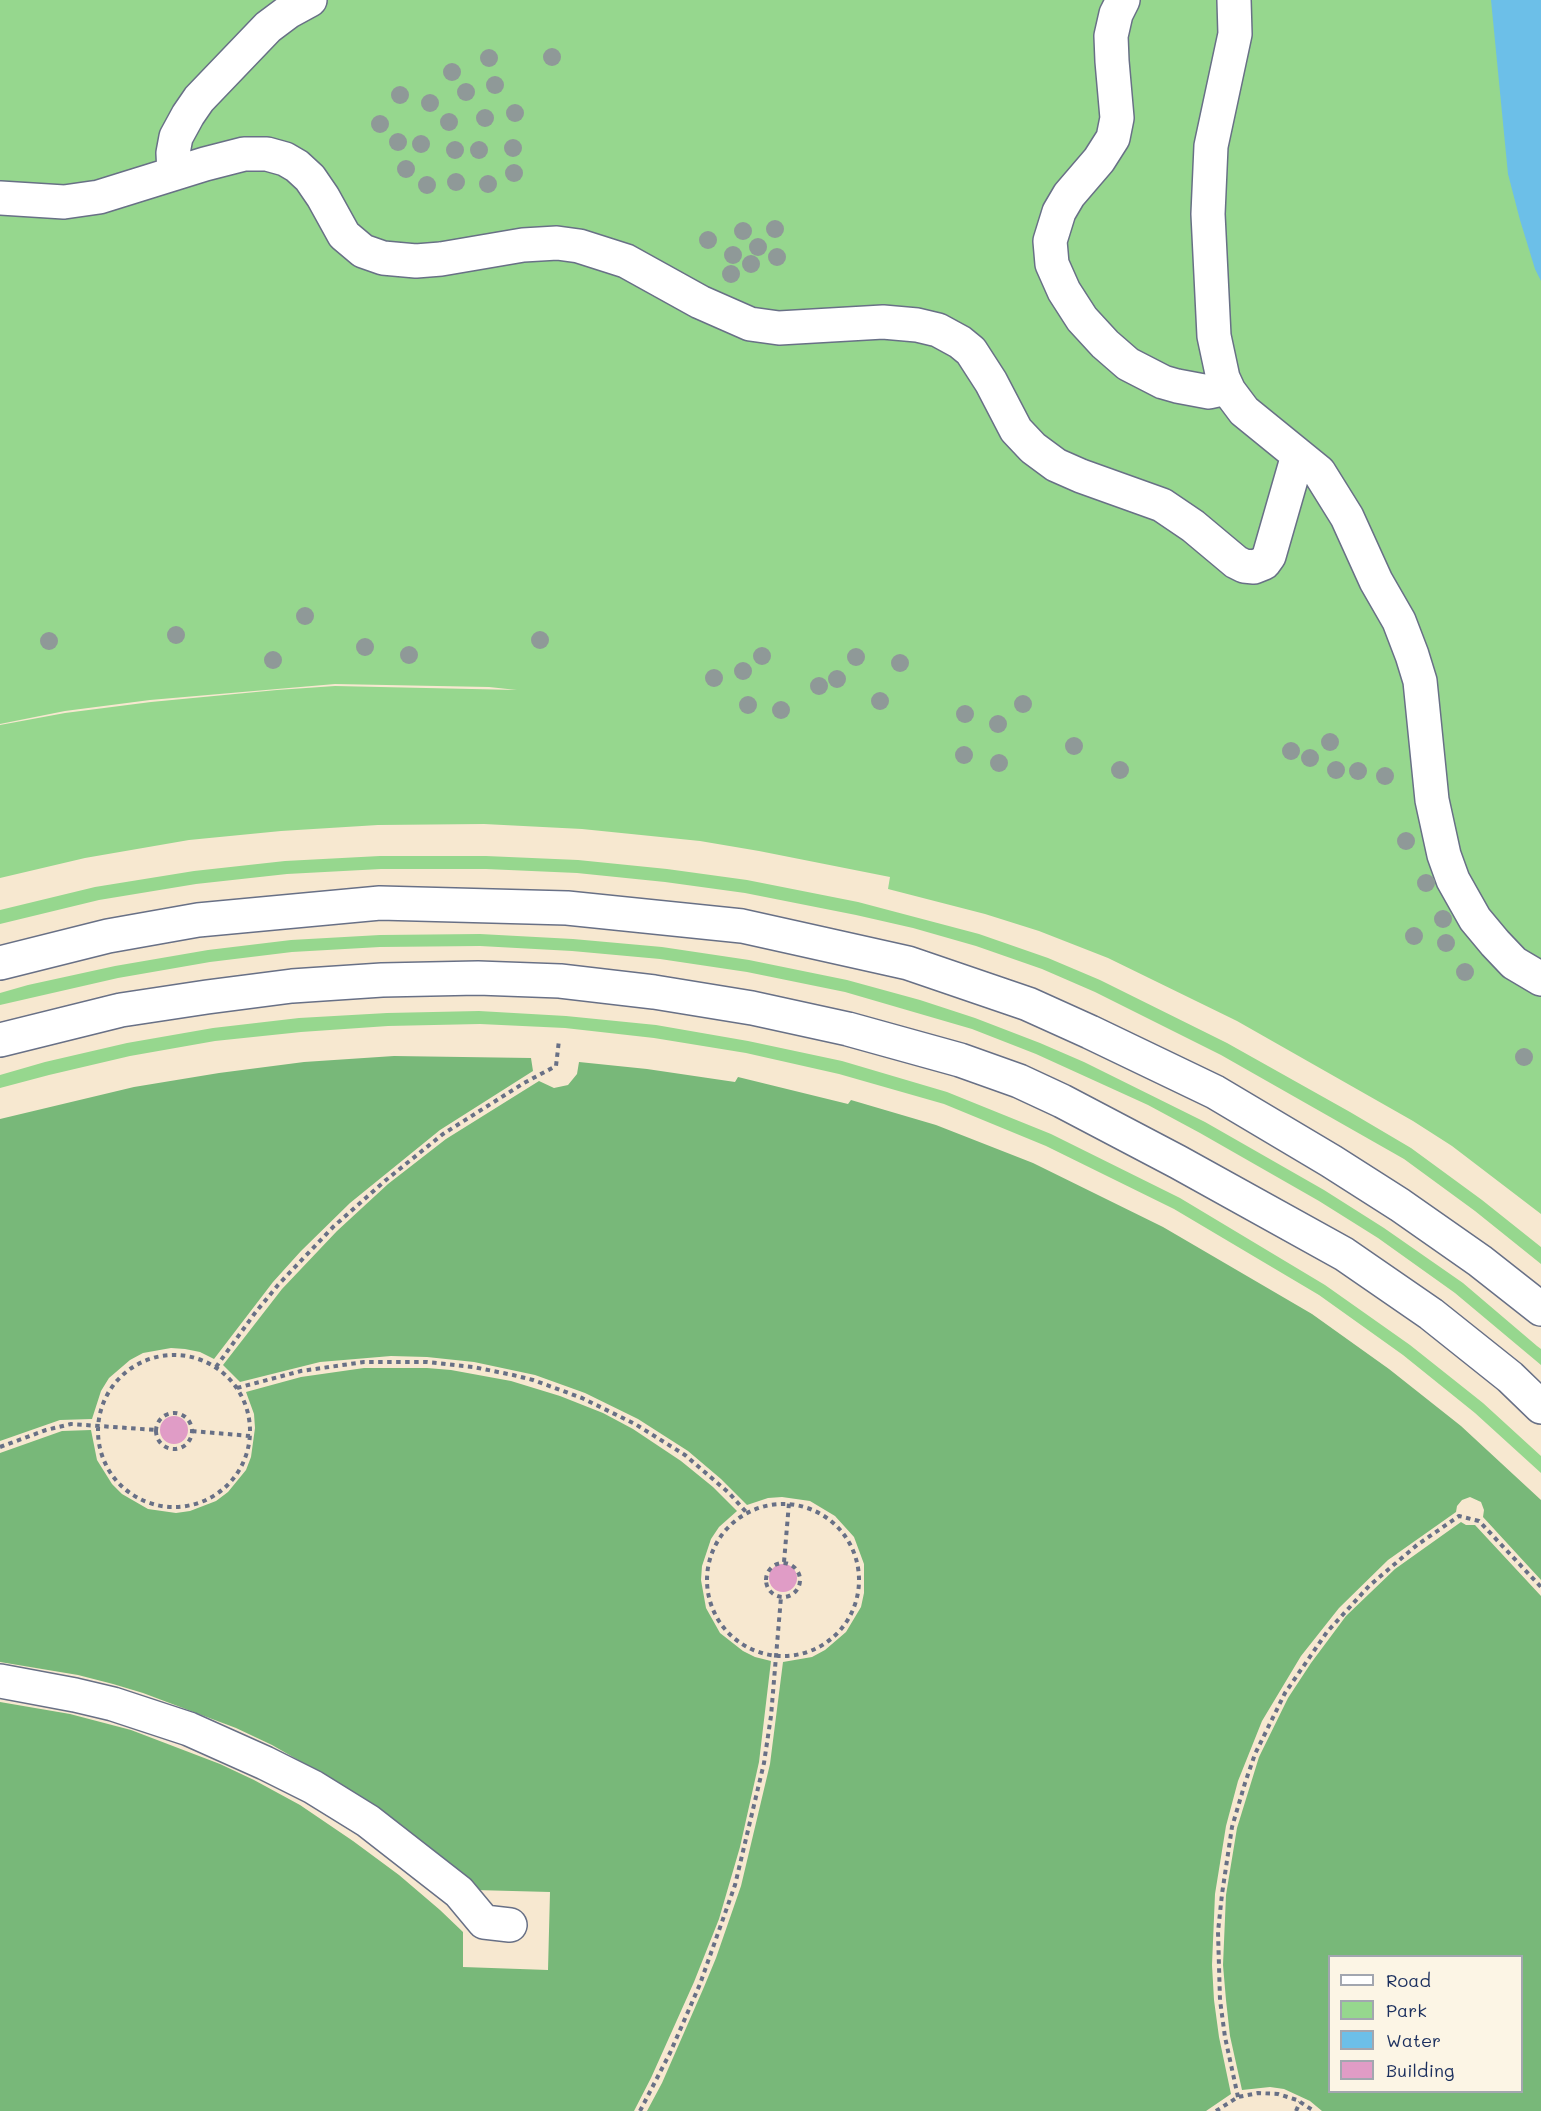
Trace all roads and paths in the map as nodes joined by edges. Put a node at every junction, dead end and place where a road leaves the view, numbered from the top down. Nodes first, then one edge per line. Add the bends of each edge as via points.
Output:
1 (310, 0) edge
2 (1123, 0) edge
3 (1234, 0) edge
4 (174, 173) junction
5 (0, 198) edge
6 (1227, 388) junction
7 (1298, 455) junction
8 (0, 963) edge
9 (1541, 980) edge
10 (0, 1040) edge
11 (559, 1040) dead end
12 (1541, 1309) edge
13 (216, 1367) junction
14 (237, 1388) junction
15 (1541, 1407) edge
16 (98, 1425) junction
17 (156, 1430) junction
18 (192, 1431) junction
19 (250, 1436) junction
20 (0, 1447) edge
21 (789, 1503) junction
22 (747, 1513) junction
23 (784, 1562) junction
24 (1541, 1587) edge
25 (781, 1597) junction
26 (777, 1656) junction
27 (0, 1681) edge
28 (510, 1925) dead end
29 (1238, 2097) junction
30 (1300, 2103) junction
31 (640, 2111) edge
32 (1216, 2111) edge
33 (1296, 2111) edge
34 (1314, 2111) edge

1 - 4 street via 268,27 199,99 176,137
2 - 6 street via 1112,36 1118,118 1113,138 1059,213 1050,241 1052,264 1082,319 1128,364 1162,382 1197,391
3 - 6 street via 1235,34 1211,146 1208,214 1214,336
4 - 5 street via 99,197 64,202
4 - 7 street via 244,154 285,159 310,178 344,235 353,244 383,258 441,259 557,243 626,261 699,302 764,327 883,322 938,330 971,351 1016,430 1033,448 1056,465 1162,506 1244,566 1259,565 1269,556
6 - 7 street via 1244,411
7 - 9 street via 1319,472 1338,501 1399,621 1412,655 1424,709 1432,800 1452,880 1495,943 1515,963
8 - 12 street via 108,936 198,920 380,903 567,909 742,926 908,963 1028,1004 1215,1092 1400,1205
10 - 15 street via 121,1010 207,997 292,986 478,978 560,981 654,992 848,1029 1019,1081 1178,1162 1344,1254 1431,1314
11 - 13 path via 556,1066 443,1134 333,1227 272,1292
13 - 14 path
13 - 16 path via 180,1354 140,1362 110,1387
14 - 19 path via 249,1416
14 - 22 path via 301,1371 364,1362 427,1362 513,1375 582,1398 635,1424 693,1462
16 - 17 path
16 - 19 path via 105,1464 116,1481 149,1503 169,1507 189,1506 224,1488 238,1473
16 - 20 path via 61,1425
17 - 18 path via 159,1421 174,1413 183,1415
17 - 18 path via 164,1446 173,1448 189,1440
18 - 19 path
21 - 22 path
21 - 23 path
21 - 26 path via 826,1516 841,1530 852,1547 859,1586 855,1606 833,1638 816,1649
22 - 26 path via 720,1536 711,1554 708,1594 714,1613 740,1643
23 - 25 path via 768,1569 765,1578 772,1594
23 - 25 path via 793,1565 801,1581 791,1596
24 - 29 path via 1479,1521 1459,1516 1369,1586 1327,1632 1285,1693 1254,1754 1232,1827 1221,1894 1220,2000
25 - 26 path
26 - 31 path via 764,1763 735,1885 700,1984
27 - 28 street via 113,1704 189,1729 265,1763 368,1821 459,1892 484,1922
29 - 30 path via 1278,2094
29 - 32 path
30 - 33 path
30 - 34 path

